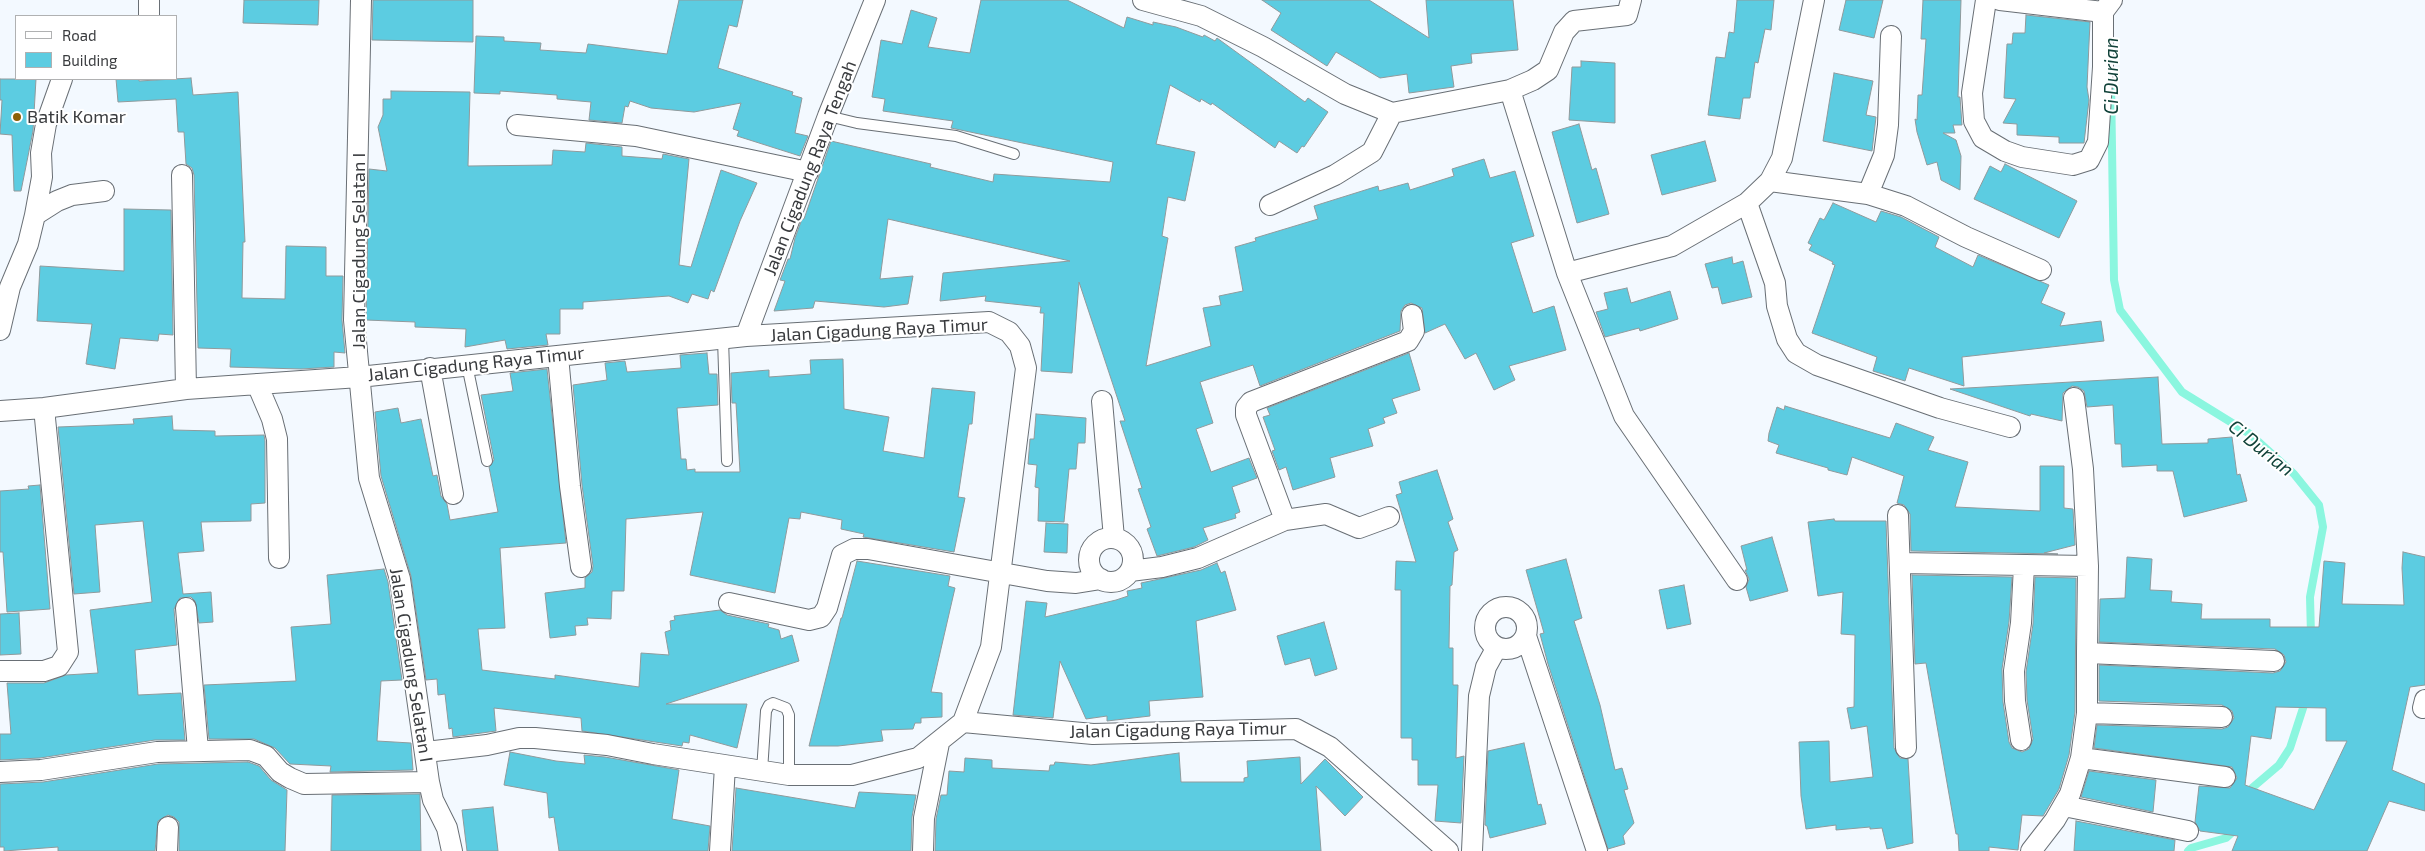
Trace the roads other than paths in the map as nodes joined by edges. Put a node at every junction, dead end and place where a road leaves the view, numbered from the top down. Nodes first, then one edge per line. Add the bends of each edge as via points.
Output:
1 (149, 0) edge
2 (361, 0) edge
3 (875, 0) edge
4 (1143, 0) edge
5 (1631, 0) edge
6 (1814, 0) edge
7 (1986, 0) edge
8 (2000, 0) edge
9 (2108, 6) edge
10 (149, 15) edge
11 (1891, 36) dead end
12 (62, 80) edge
13 (1510, 90) junction
14 (1392, 114) junction
15 (828, 116) junction
16 (517, 125) dead end
17 (1014, 154) dead end
18 (808, 172) junction
19 (182, 176) dead end
20 (1770, 181) junction
21 (104, 192) dead end
22 (1868, 194) junction
23 (1747, 203) junction
24 (1270, 205) dead end
25 (35, 215) junction
26 (2041, 270) dead end
27 (1567, 273) junction
28 (1412, 315) dead end
29 (0, 330) edge
30 (746, 336) junction
31 (723, 339) junction
32 (558, 356) junction
33 (466, 364) junction
34 (430, 368) junction
35 (359, 376) junction
36 (257, 384) junction
37 (186, 389) junction
38 (2074, 398) dead end
39 (1102, 401) dead end
40 (44, 408) junction
41 (0, 411) edge
42 (2010, 427) dead end
43 (486, 461) dead end
44 (727, 461) dead end
45 (453, 494) dead end
46 (1898, 515) dead end
47 (1388, 518) dead end
48 (1284, 520) junction
49 (1114, 538) junction
50 (279, 558) dead end
51 (1900, 563) junction
52 (2024, 566) junction
53 (2088, 566) junction
54 (581, 567) dead end
55 (1130, 571) junction
56 (999, 572) junction
57 (1101, 579) junction
58 (1736, 580) dead end
59 (729, 602) dead end
60 (186, 608) dead end
61 (1526, 636) junction
62 (1497, 647) junction
63 (2087, 653) junction
64 (2274, 661) dead end
65 (0, 671) edge
66 (2087, 713) junction
67 (2222, 717) dead end
68 (963, 722) junction
69 (2021, 740) dead end
70 (939, 743) junction
71 (1906, 748) dead end
72 (198, 750) junction
73 (426, 752) junction
74 (2081, 758) junction
75 (725, 766) junction
76 (762, 771) junction
77 (0, 772) edge
78 (788, 775) junction
79 (2225, 777) dead end
80 (429, 782) junction
81 (2064, 806) junction
82 (168, 827) dead end
83 (2188, 831) dead end
84 (167, 851) edge
85 (452, 851) edge
86 (720, 851) edge
87 (923, 851) edge
88 (1448, 851) edge
89 (1472, 851) edge
90 (1597, 851) edge
91 (2031, 851) edge

1 - 10 street
2 - 35 street, Jalan Cigadung Selatan I via 354,320
3 - 15 street, Jalan Cigadung Raya Tengah
4 - 14 street via 1201,16 1345,94
5 - 13 street via 1627,15 1574,22 1564,32 1548,70
6 - 20 street via 1782,158
7 - 9 street via 1972,93 1974,121 1983,138 2005,151 2073,165 2090,160 2098,142
8 - 9 street
11 - 22 street via 1884,155
12 - 25 street via 46,124
13 - 14 street
13 - 27 street
14 - 24 street via 1372,152
15 - 17 lane via 956,136
15 - 18 street, Jalan Cigadung Raya Tengah
16 - 18 street via 636,136
18 - 30 street, Jalan Cigadung Raya Tengah
19 - 37 street
20 - 22 street
20 - 23 street
21 - 25 street via 72,195
22 - 26 street via 1906,206
23 - 27 street via 1672,246
23 - 42 street via 1776,283 1777,306 1787,339 1796,353 1817,365 1940,408
25 - 29 street via 28,244 10,287
27 - 58 street via 1624,416
28 - 48 street via 1414,331 1408,341 1251,402 1246,408 1246,416
30 - 31 street, Jalan Cigadung Raya Timur
30 - 56 street, Jalan Cigadung Raya Timur via 990,322 1009,332 1020,346 1026,368
31 - 32 street, Jalan Cigadung Raya Timur
31 - 44 lane
32 - 33 street, Jalan Cigadung Raya Timur
32 - 54 street
33 - 34 street, Jalan Cigadung Raya Timur
33 - 43 lane
34 - 35 street, Jalan Cigadung Raya Timur
34 - 45 street
35 - 36 street, Jalan Cigadung Raya Timur
35 - 73 street, Jalan Cigadung Selatan I via 370,478 400,579
36 - 37 street, Jalan Cigadung Raya Timur
36 - 50 street via 277,439
37 - 40 street, Jalan Cigadung Raya Timur
38 - 53 street via 2083,469
39 - 49 street
40 - 41 street, Jalan Cigadung Raya Timur
40 - 65 street via 68,652 59,666 44,671
46 - 51 street
47 - 48 street via 1359,528 1326,514
48 - 55 street via 1198,558
49 - 55 street via 1122,540 1132,554
49 - 57 street via 1105,538 1092,549 1090,566
51 - 52 street
51 - 71 street
52 - 53 street
52 - 69 street via 2014,671
53 - 63 street
55 - 57 street via 1117,581
56 - 57 street via 1076,583
56 - 59 street via 854,549 842,555 827,608 821,617 809,620
56 - 68 street, Jalan Cigadung Raya Timur via 991,647
60 - 72 street
61 - 62 street via 1513,648
61 - 62 street via 1527,628 1521,614 1514,609 1498,609 1486,621 1485,629 1491,643
61 - 90 street
62 - 89 street via 1486,666 1479,696
63 - 64 street
63 - 66 street
66 - 67 street
66 - 74 street
68 - 70 street
68 - 88 street, Jalan Cigadung Raya Timur via 1093,734 1296,729 1330,747
70 - 78 street via 918,758 852,775
70 - 87 street via 924,818
72 - 77 street via 157,752 41,770
72 - 80 street via 250,750 266,756 280,772 304,784
73 - 75 street via 535,738 607,745
73 - 80 street, Jalan Cigadung Selatan I
74 - 79 street
74 - 81 street
75 - 76 street
75 - 86 street
76 - 78 street
76 - 78 lane via 766,711 773,703 786,708 789,715
80 - 85 street, Jalan Cigadung Selatan I via 433,800 447,828
81 - 83 street
81 - 91 street
82 - 84 street

